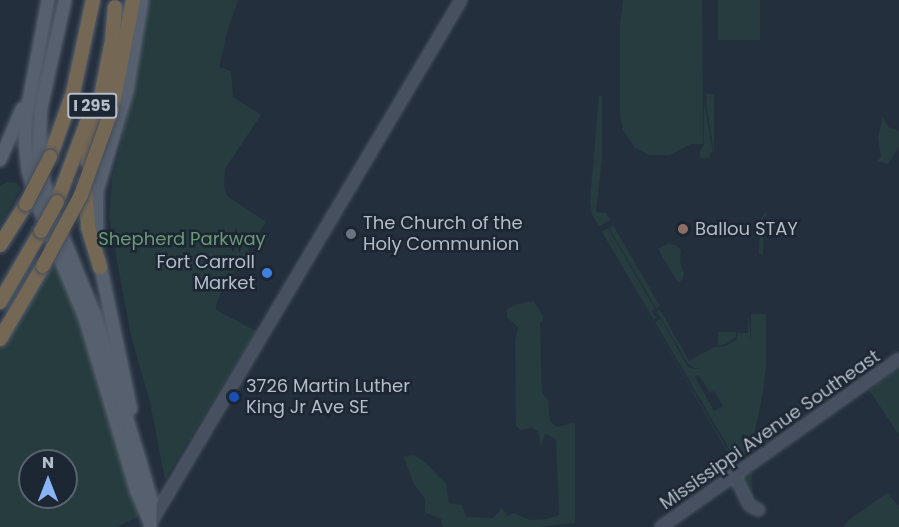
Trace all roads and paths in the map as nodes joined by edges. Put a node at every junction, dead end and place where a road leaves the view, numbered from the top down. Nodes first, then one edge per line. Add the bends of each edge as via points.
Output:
1 (48, 0) edge
2 (64, 0) edge
3 (93, 0) edge
4 (133, 0) edge
5 (142, 0) edge
6 (461, 0) edge
7 (115, 3) edge
8 (33, 70) junction
9 (0, 160) edge
10 (0, 245) edge
11 (100, 267) junction
12 (0, 302) edge
13 (0, 339) edge
14 (899, 359) edge
15 (139, 458) junction
16 (734, 474) junction
17 (759, 510) dead end
18 (150, 525) edge
19 (661, 527) edge

1 - 8 main road
2 - 15 main road via 41,108 39,161 49,203 97,321
3 - 10 highway, I 295, bridge via 73,93 50,157
4 - 13 highway, bridge via 112,108 81,195
5 - 11 main road via 130,81 97,190 95,221
6 - 18 main road
7 - 11 highway via 112,41 84,190 88,227
7 - 12 highway, I 295, bridge via 88,121 57,202
8 - 9 main road via 18,120
8 - 18 main road via 25,124 28,171 39,208 85,318
11 - 15 main road
14 - 16 main road, Mississippi Avenue Southeast
15 - 18 main road via 151,499
16 - 17 main road via 749,505
16 - 19 main road, Mississippi Avenue Southeast

